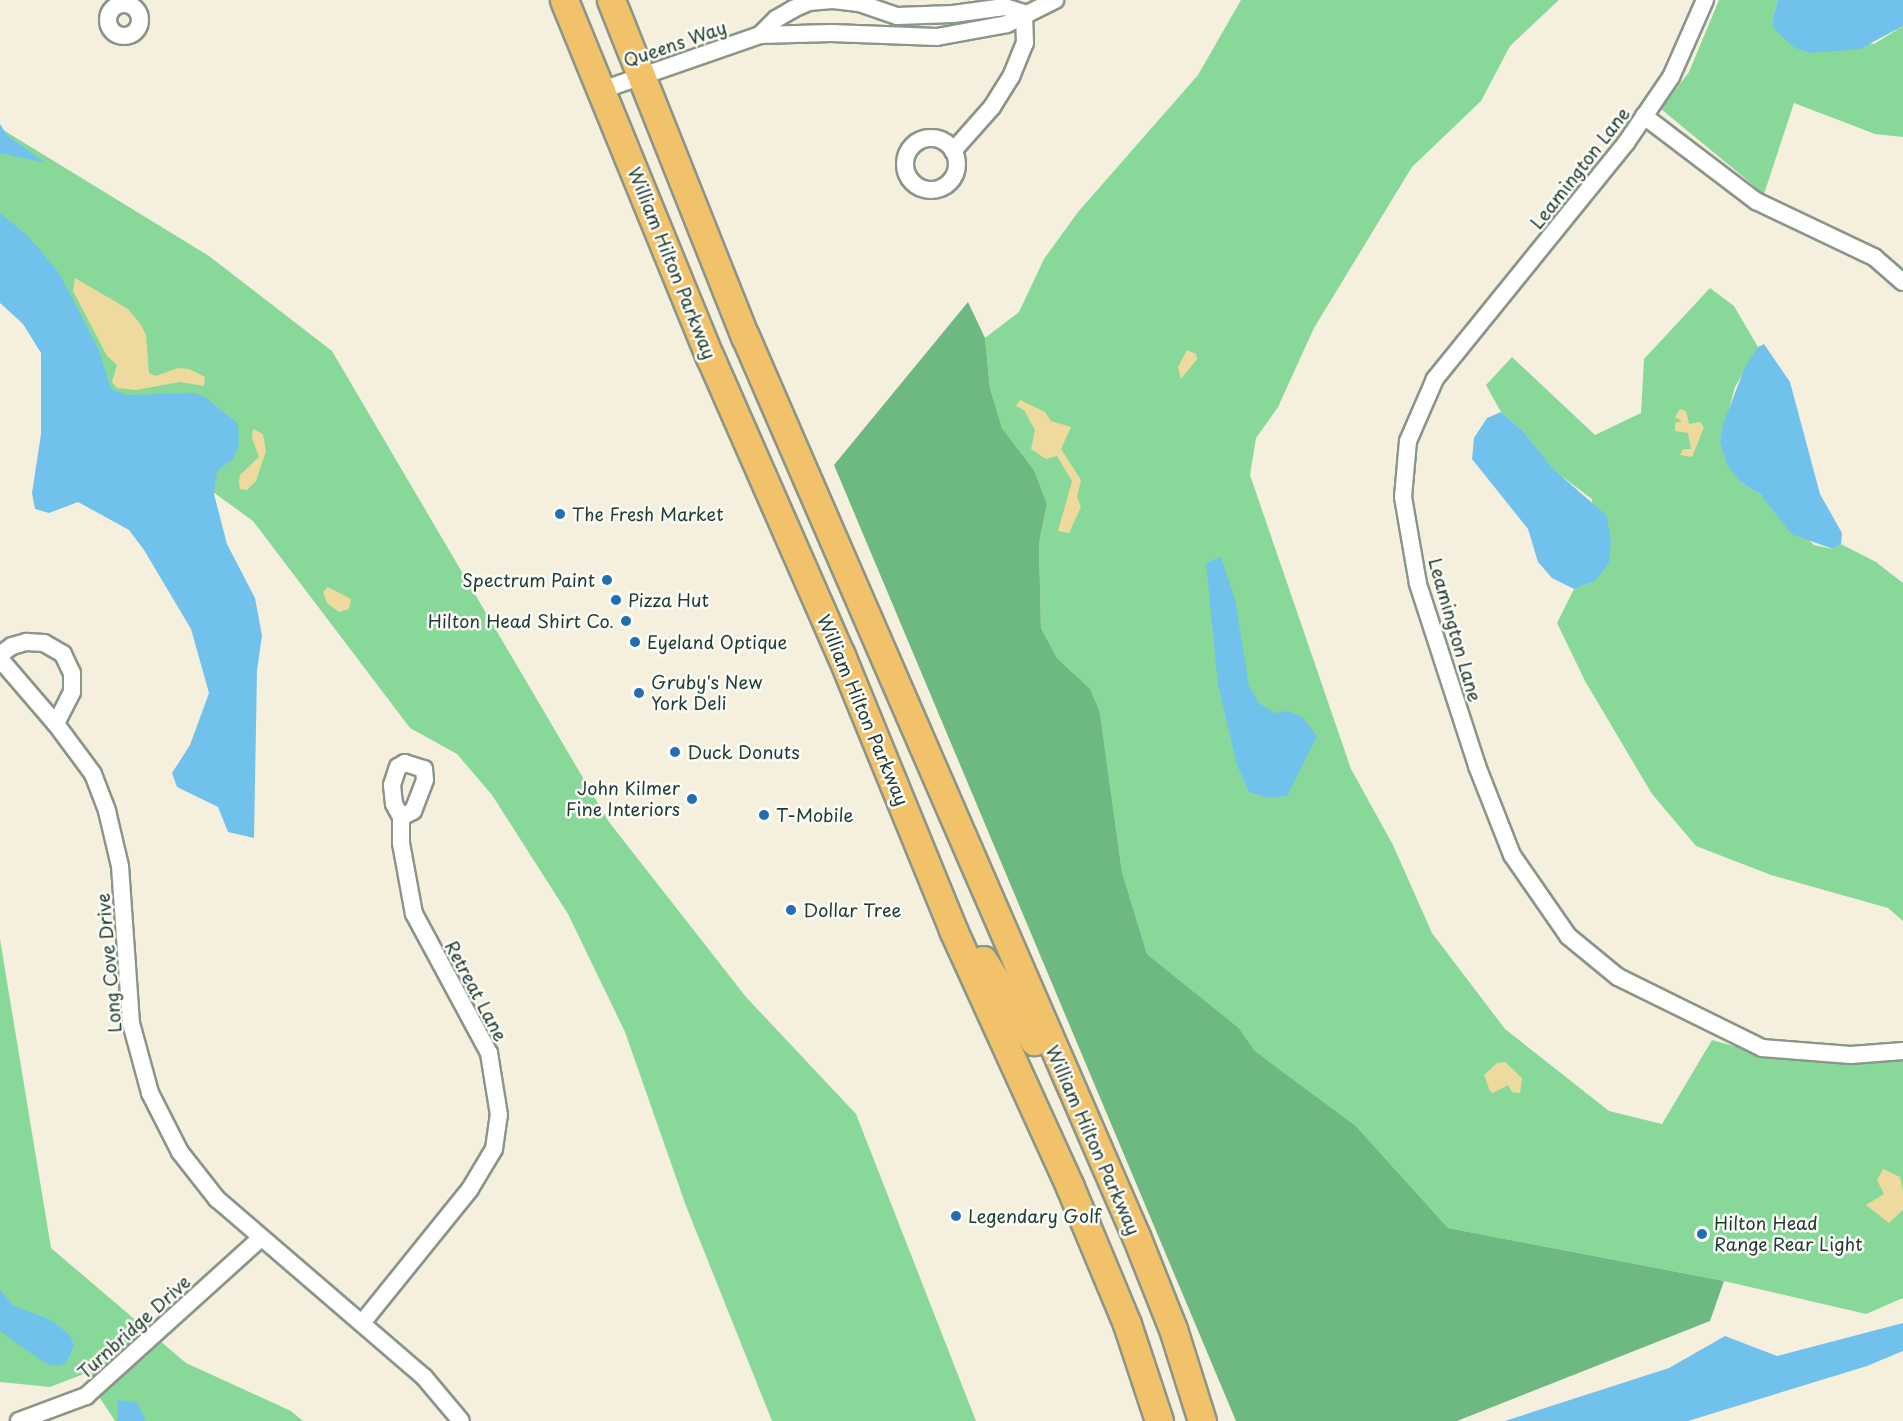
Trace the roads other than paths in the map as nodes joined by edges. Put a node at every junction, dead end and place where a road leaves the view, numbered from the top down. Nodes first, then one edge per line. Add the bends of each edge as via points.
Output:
1 (564, 0) edge
2 (611, 0) edge
3 (833, 0) edge
4 (1055, 0) edge
5 (1705, 0) edge
6 (1024, 13) junction
7 (760, 35) junction
8 (641, 75) junction
9 (602, 90) junction
10 (1644, 116) junction
11 (953, 151) dead end
12 (1903, 282) edge
13 (0, 654) edge
14 (0, 659) edge
15 (56, 724) junction
16 (401, 817) dead end
17 (964, 951) junction
18 (1903, 1051) edge
19 (1082, 1118) junction
20 (261, 1239) junction
21 (362, 1323) junction
22 (19, 1421) edge
23 (461, 1421) edge
24 (1159, 1421) edge
25 (1202, 1421) edge

1 - 9 highway, William Hilton Parkway
2 - 8 highway, William Hilton Parkway
3 - 6 street, Queens Way via 859,3 897,16 1005,7
3 - 7 street, Queens Way via 809,2 794,9
4 - 6 street, Queens Way
5 - 10 street, Leamington Lane via 1671,77
6 - 7 street, Queens Way via 1007,24 937,37
6 - 11 street via 1025,43 1011,77 992,107
7 - 8 street, Queens Way
8 - 9 street, Queens Way
8 - 19 highway, William Hilton Parkway via 745,336
9 - 17 highway, William Hilton Parkway via 710,357 841,655
10 - 12 street via 1756,201 1874,256
10 - 18 street, Leamington Lane via 1435,379 1408,441 1404,486 1418,584 1477,766 1512,855 1568,936 1618,977 1762,1048 1851,1055
13 - 15 street via 26,642 44,643 63,654 72,673 72,692
14 - 15 street, Long Cove Drive
15 - 20 street, Long Cove Drive via 93,774 107,811 120,866 131,1023 150,1093 180,1152 217,1199
16 - 21 street, Retreat Lane via 401,843 414,914 489,1053 499,1115 494,1149 470,1189
17 - 19 highway via 985,960
17 - 24 highway, William Hilton Parkway via 1127,1324
19 - 25 highway, William Hilton Parkway via 1173,1329
20 - 21 street, Long Cove Drive
20 - 22 street, Turnbridge Drive via 86,1396
21 - 23 street, Long Cove Drive via 424,1377

